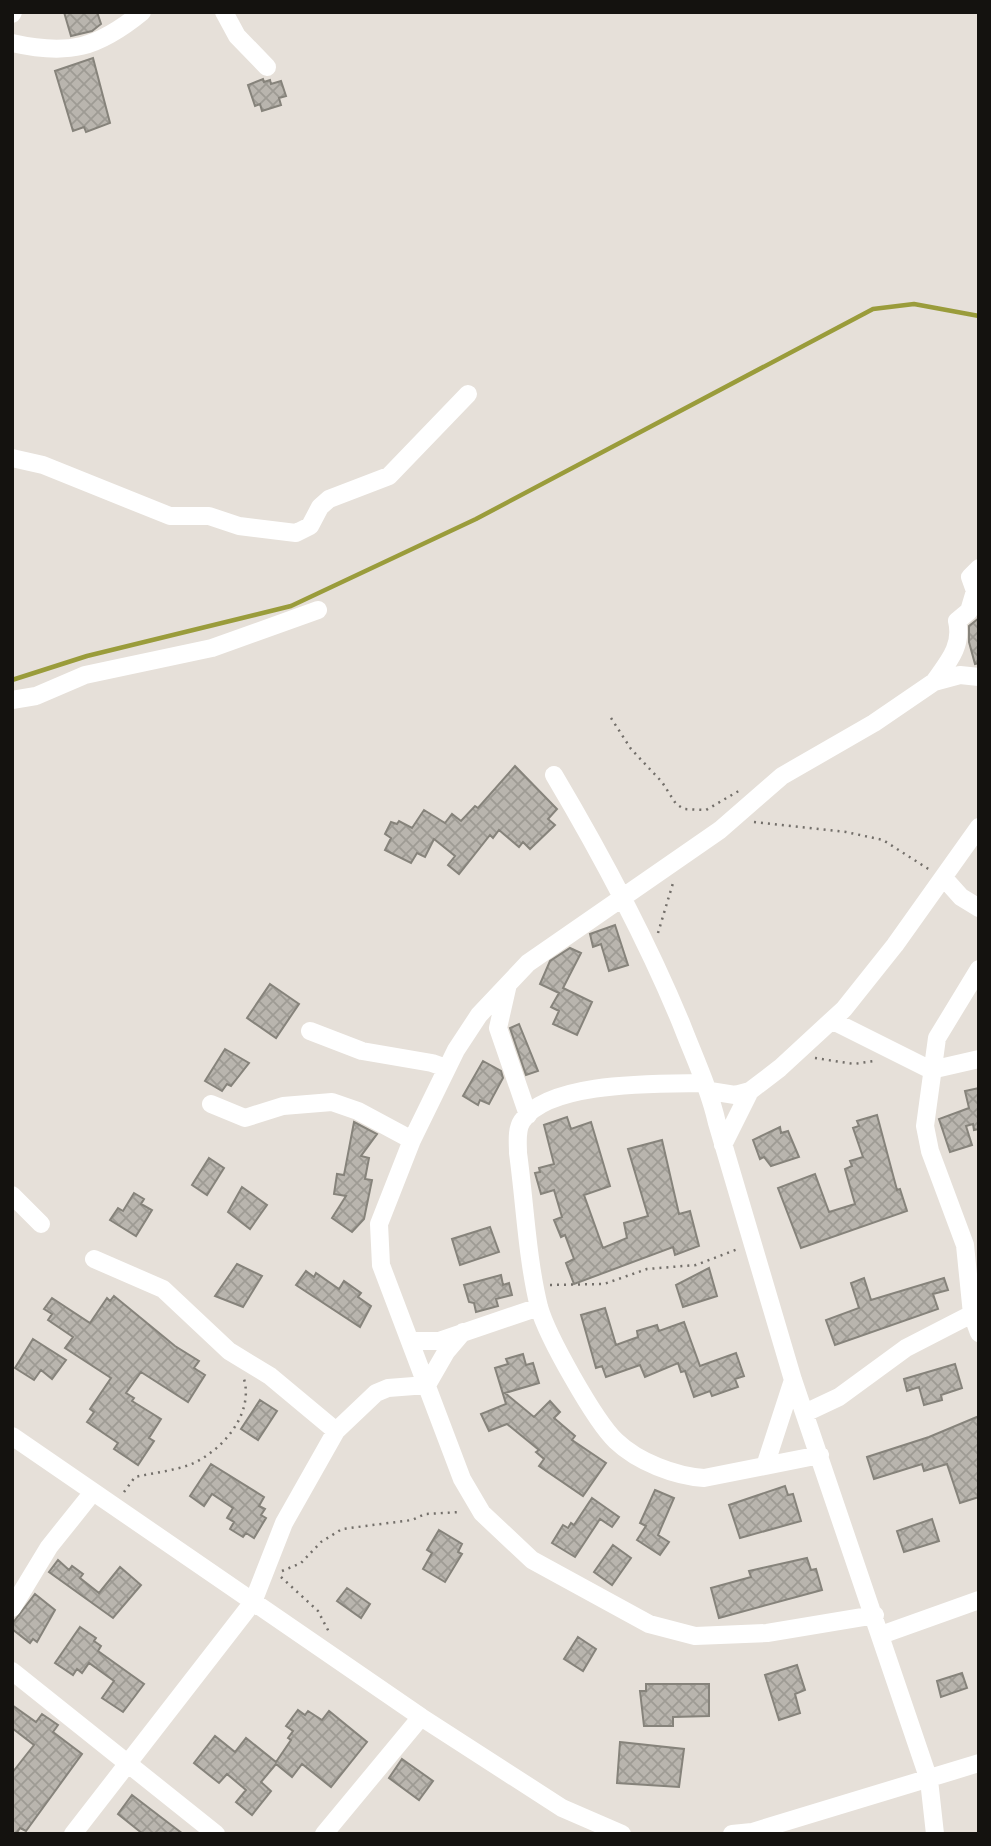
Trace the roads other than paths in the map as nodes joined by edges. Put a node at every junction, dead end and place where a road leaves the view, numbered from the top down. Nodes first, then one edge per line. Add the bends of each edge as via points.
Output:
1 (142, 12) edge
2 (224, 12) edge
3 (12, 43) edge
4 (267, 67) dead end
5 (468, 394) dead end
6 (12, 458) edge
7 (979, 568) edge
8 (318, 610) dead end
9 (979, 677) edge
10 (934, 682) junction
11 (16, 704) edge
12 (554, 775) dead end
13 (979, 827) edge
14 (944, 878) junction
15 (623, 898) junction
16 (979, 908) edge
17 (979, 969) edge
18 (508, 982) junction
19 (833, 1021) junction
20 (310, 1031) dead end
21 (979, 1059) edge
22 (446, 1068) junction
23 (931, 1070) junction
24 (708, 1087) junction
25 (750, 1091) junction
26 (211, 1104) dead end
27 (528, 1115) junction
28 (412, 1140) junction
29 (723, 1145) junction
30 (12, 1195) edge
31 (41, 1223) dead end
32 (972, 1243) edge
33 (94, 1259) dead end
34 (540, 1307) junction
35 (972, 1314) junction
36 (463, 1332) junction
37 (979, 1333) edge
38 (411, 1341) junction
39 (793, 1380) junction
40 (426, 1385) junction
41 (805, 1413) junction
42 (336, 1431) junction
43 (12, 1436) edge
44 (820, 1455) junction
45 (765, 1466) junction
46 (93, 1492) junction
47 (979, 1600) edge
48 (253, 1602) junction
49 (12, 1608) edge
50 (875, 1615) junction
51 (881, 1634) junction
52 (12, 1671) edge
53 (421, 1717) junction
54 (126, 1762) junction
55 (979, 1763) edge
56 (929, 1780) junction
57 (781, 1829) edge
58 (72, 1834) edge
59 (216, 1834) edge
60 (324, 1834) edge
61 (621, 1834) edge
62 (732, 1834) edge
63 (935, 1834) edge

1 - 3 street via 119,32 89,46
2 - 4 street via 236,36
5 - 6 street via 389,477 329,499 310,526 296,533 239,526 209,516 170,516 43,465
7 - 10 street via 970,578 975,591 969,611 957,621 961,636
8 - 11 street via 212,648 85,675
9 - 10 street via 960,675
10 - 15 street via 776,781 738,815
12 - 15 street
13 - 14 street
14 - 16 street
14 - 19 street
15 - 18 street via 560,938
15 - 24 street
17 - 23 street via 940,1027
18 - 22 street via 479,1016
18 - 27 street via 498,1028
19 - 23 street
19 - 25 street
20 - 22 street via 362,1051
21 - 23 street
22 - 28 street
23 - 32 street via 927,1138
24 - 25 street via 735,1095
24 - 27 street via 596,1088 541,1104
24 - 29 street
25 - 29 street
26 - 28 street via 245,1118 287,1105 339,1103
27 - 34 street via 519,1127 518,1153
28 - 38 street via 379,1224 381,1265
29 - 39 street
30 - 31 street
32 - 35 street
33 - 42 street via 163,1289 244,1362 270,1377
34 - 36 street
34 - 45 street via 574,1378 615,1440 626,1448 687,1477
35 - 37 street
35 - 41 street via 899,1352 839,1397
36 - 38 street via 439,1341
36 - 40 street
38 - 40 street
39 - 41 street
39 - 45 street
40 - 42 street via 376,1393
40 - 50 street via 462,1479 482,1513 532,1560 612,1605 695,1636 767,1633
41 - 44 street
42 - 48 street via 284,1523
43 - 46 street
44 - 45 street
44 - 50 street
46 - 48 street
46 - 49 street via 49,1547
47 - 51 street
48 - 53 street
48 - 54 street
50 - 51 street
51 - 56 street
52 - 54 street
53 - 60 street
53 - 61 street via 562,1808
54 - 58 street
54 - 59 street
55 - 56 street
56 - 57 street
56 - 63 street
57 - 62 street

